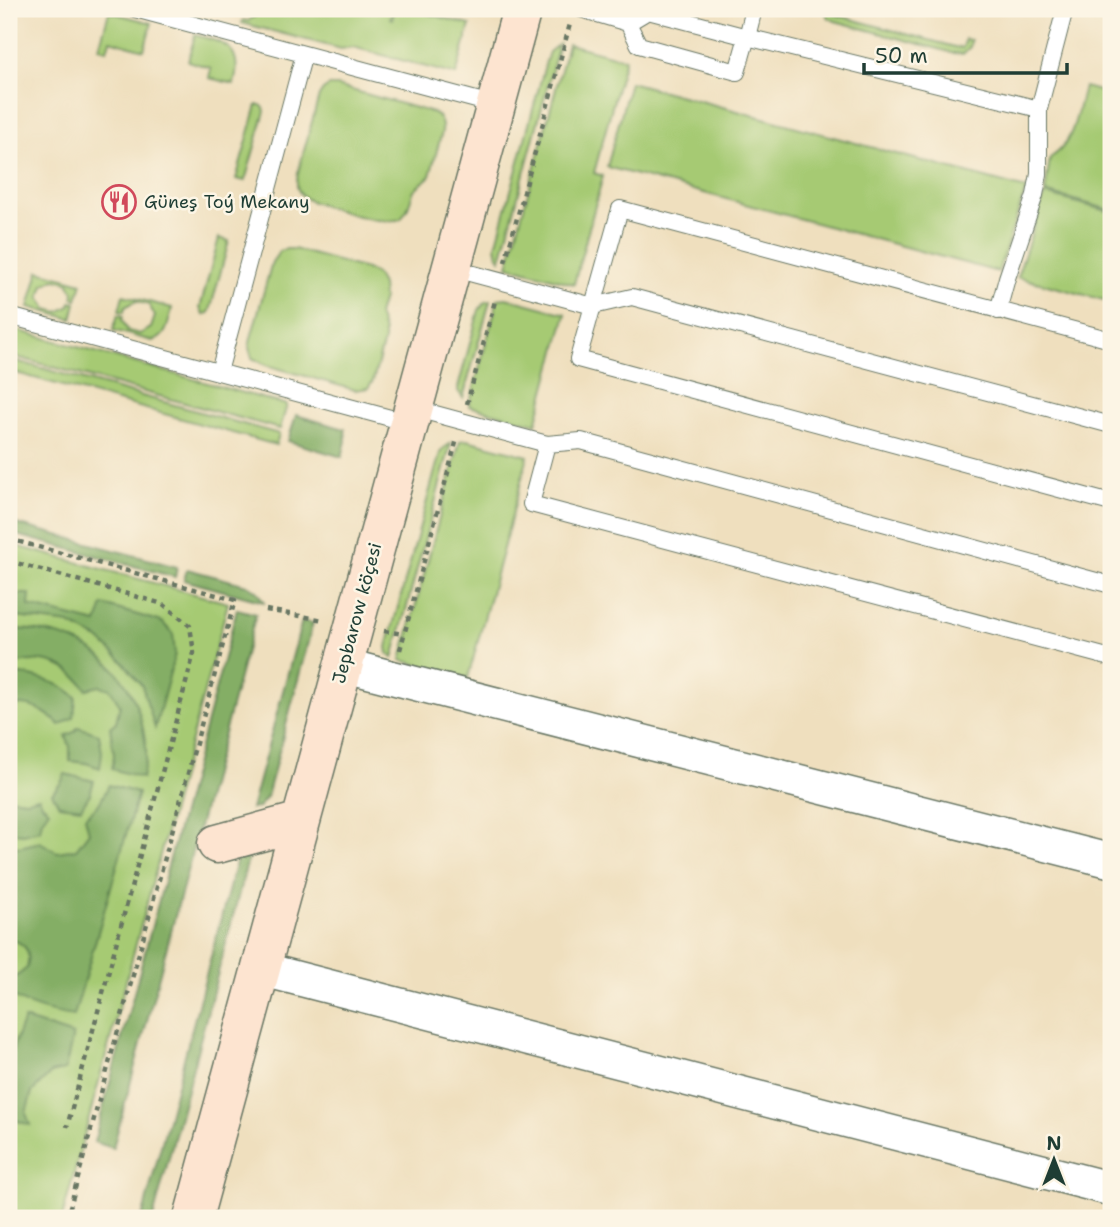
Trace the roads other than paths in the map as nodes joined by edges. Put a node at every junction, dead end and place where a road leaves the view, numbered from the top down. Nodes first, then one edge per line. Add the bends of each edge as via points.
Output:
1 (135, 9) edge
2 (520, 9) edge
3 (754, 9) edge
4 (1065, 9) edge
5 (576, 14) edge
6 (628, 23) junction
7 (747, 37) junction
8 (304, 54) junction
9 (495, 105) junction
10 (1039, 109) junction
11 (451, 268) junction
12 (593, 306) junction
13 (998, 311) junction
14 (9, 316) edge
15 (1111, 340) edge
16 (219, 372) junction
17 (411, 416) junction
18 (1111, 425) edge
19 (547, 444) junction
20 (1111, 503) edge
21 (1111, 585) edge
22 (1111, 658) edge
23 (343, 666) junction
24 (301, 821) junction
25 (218, 844) dead end
26 (1111, 861) edge
27 (261, 969) junction
28 (1111, 1189) edge
29 (193, 1218) edge

1 - 8 lane
2 - 9 street, Jepbarow köçesi
3 - 7 lane
4 - 10 lane
5 - 6 lane
6 - 7 lane via 648,11
6 - 7 lane via 639,45 737,72
7 - 10 lane
8 - 9 lane
8 - 16 lane
9 - 11 street, Jepbarow köçesi
10 - 13 lane via 1039,174
11 - 12 lane
11 - 17 street, Jepbarow köçesi
12 - 13 lane via 620,209
12 - 18 lane via 632,296
12 - 20 lane via 578,359
13 - 15 lane
14 - 16 lane
16 - 17 lane
17 - 19 lane via 462,421
17 - 23 street, Jepbarow köçesi
19 - 21 lane via 581,441
19 - 22 lane via 531,505
23 - 24 street, Jepbarow köçesi
23 - 26 street
24 - 25 street
24 - 27 street, Jepbarow köçesi
27 - 28 street
27 - 29 street, Jepbarow köçesi

